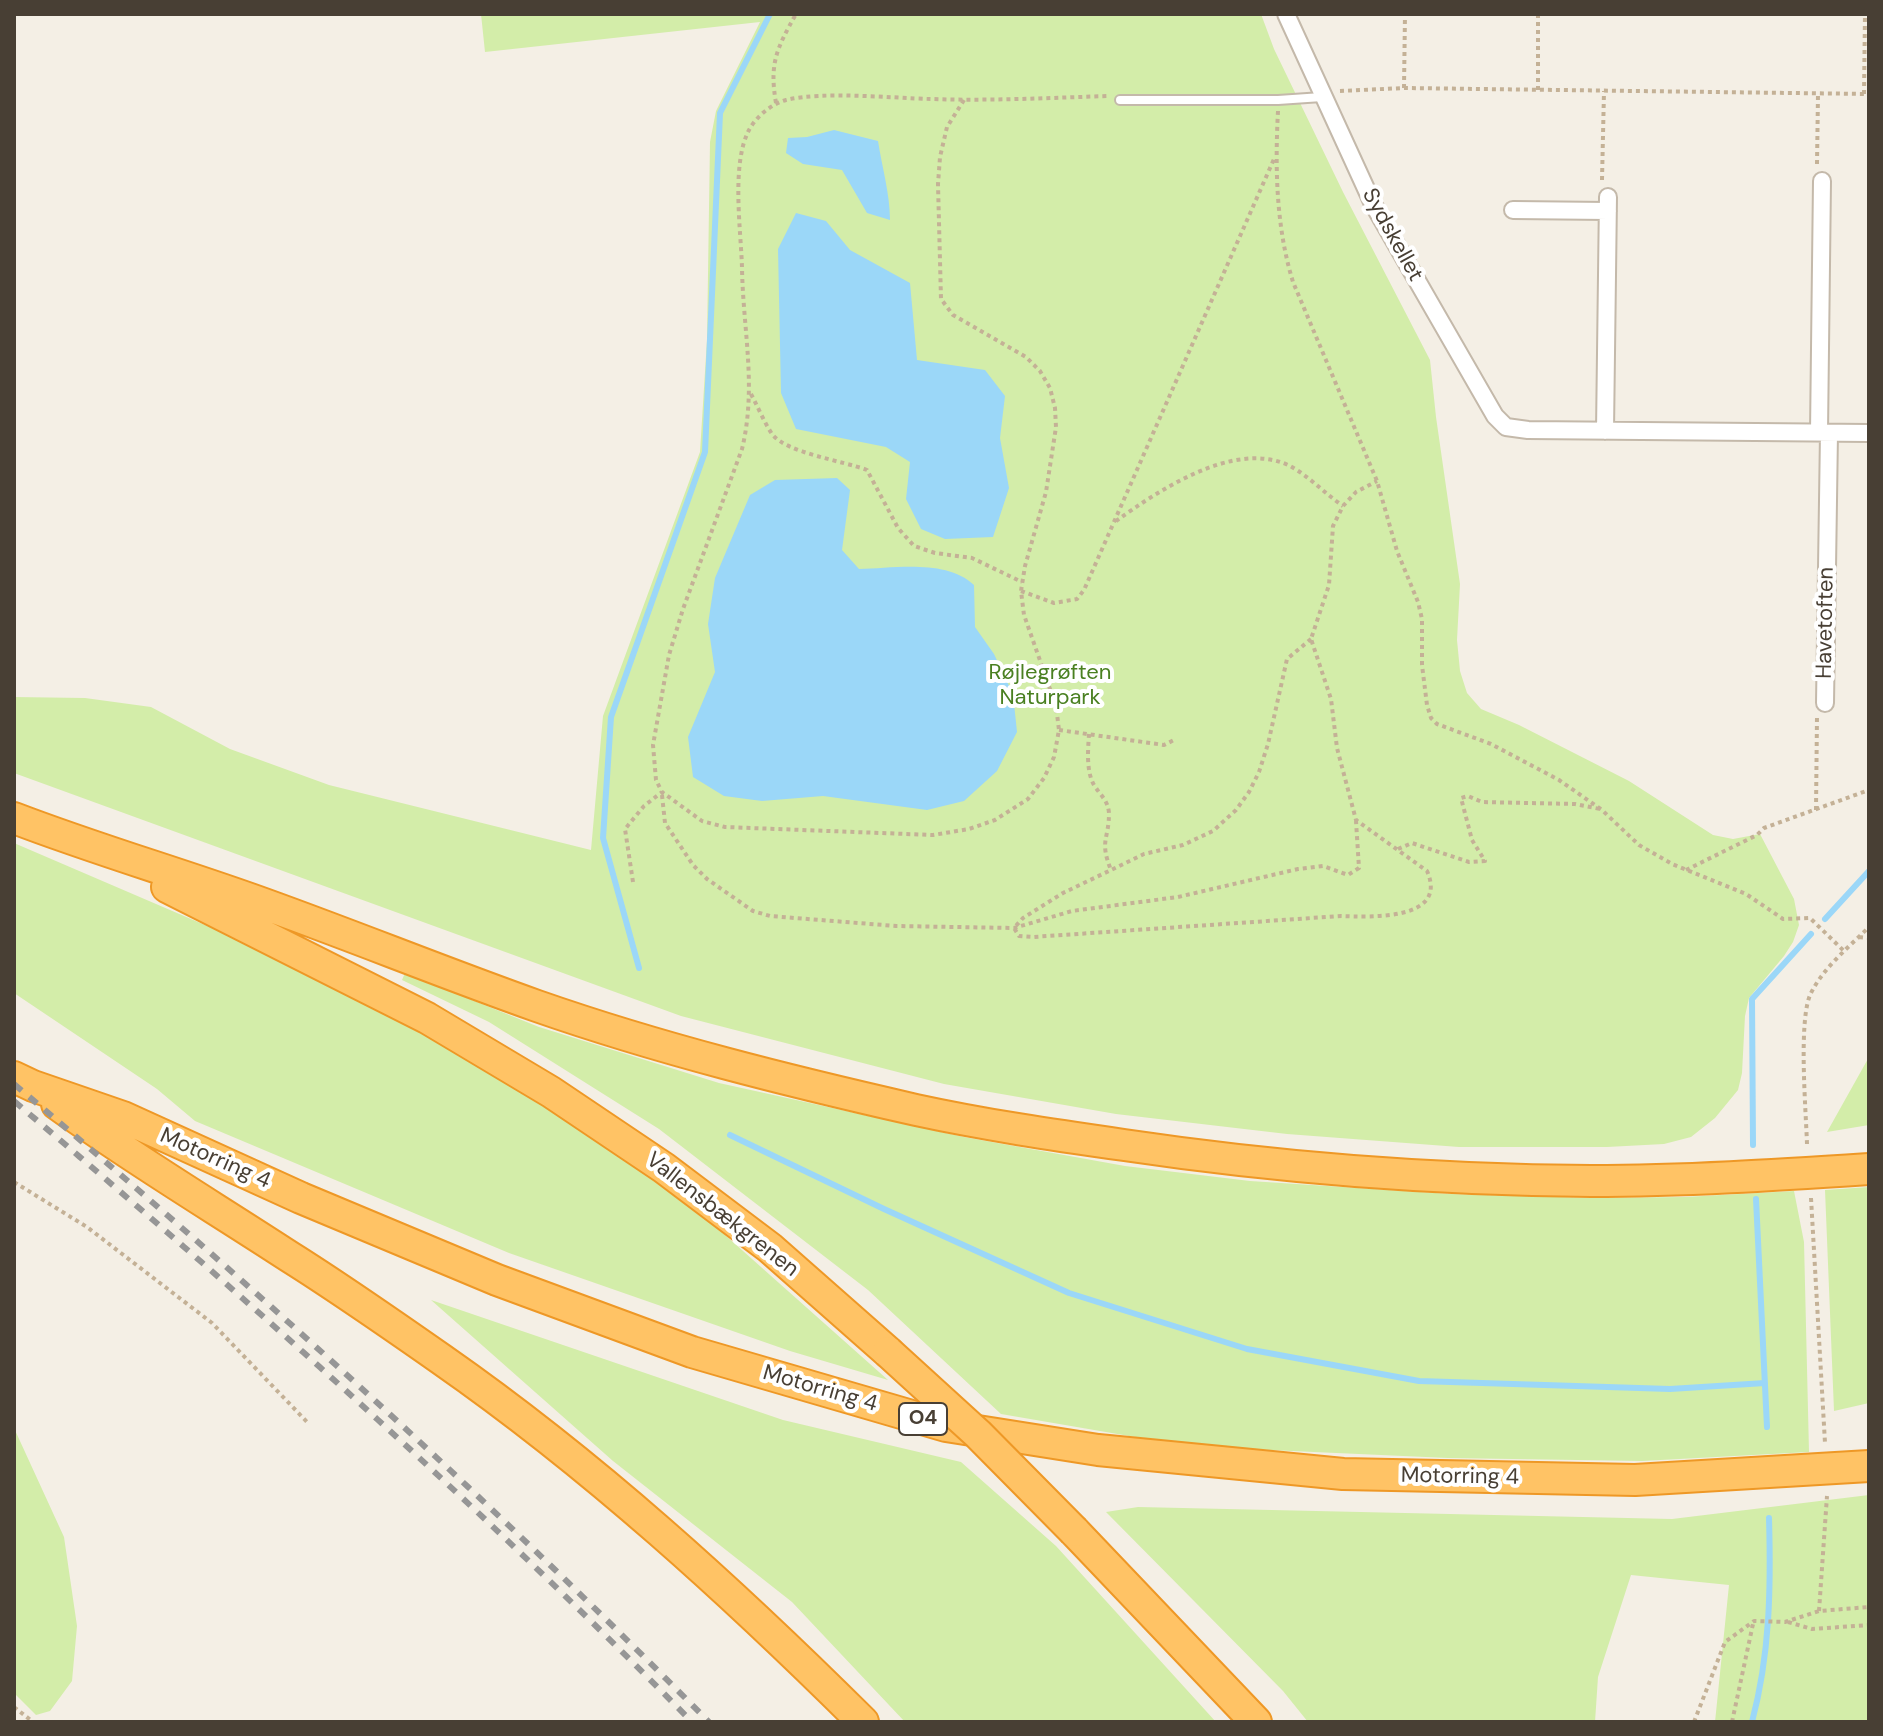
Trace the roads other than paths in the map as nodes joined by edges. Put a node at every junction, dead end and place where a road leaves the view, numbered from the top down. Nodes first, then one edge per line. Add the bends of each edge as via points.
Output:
1 (1286, 14) edge
2 (1322, 97) junction
3 (1120, 100) road end
4 (1822, 181) road end
5 (1513, 210) dead end
6 (1605, 431) junction
7 (1824, 433) junction
8 (1869, 433) edge
9 (1825, 703) road end
10 (14, 818) edge
11 (87, 846) junction
12 (24, 1081) edge
13 (1869, 1169) edge
14 (1869, 1466) edge
15 (863, 1722) edge
16 (1256, 1722) edge

1 - 2 street, Sydskellet
2 - 3 lane
2 - 6 street, Sydskellet via 1373,204 1495,416 1506,427
4 - 7 street, Havetoften
5 - 6 street via 1608,204
6 - 7 street
7 - 8 street
7 - 9 street, Havetoften
10 - 11 highway
11 - 13 highway via 646,1041 919,1110 1033,1132 1195,1156 1441,1177 1606,1181
11 - 16 highway, Vallensbækgrenen, bridge via 427,1018 664,1168 770,1248 978,1434
12 - 14 highway, Motorring 4 / O4 via 123,1117 497,1280 692,1352 946,1426 1098,1450 1343,1474 1635,1480
12 - 15 highway via 293,1258 578,1464 689,1557

